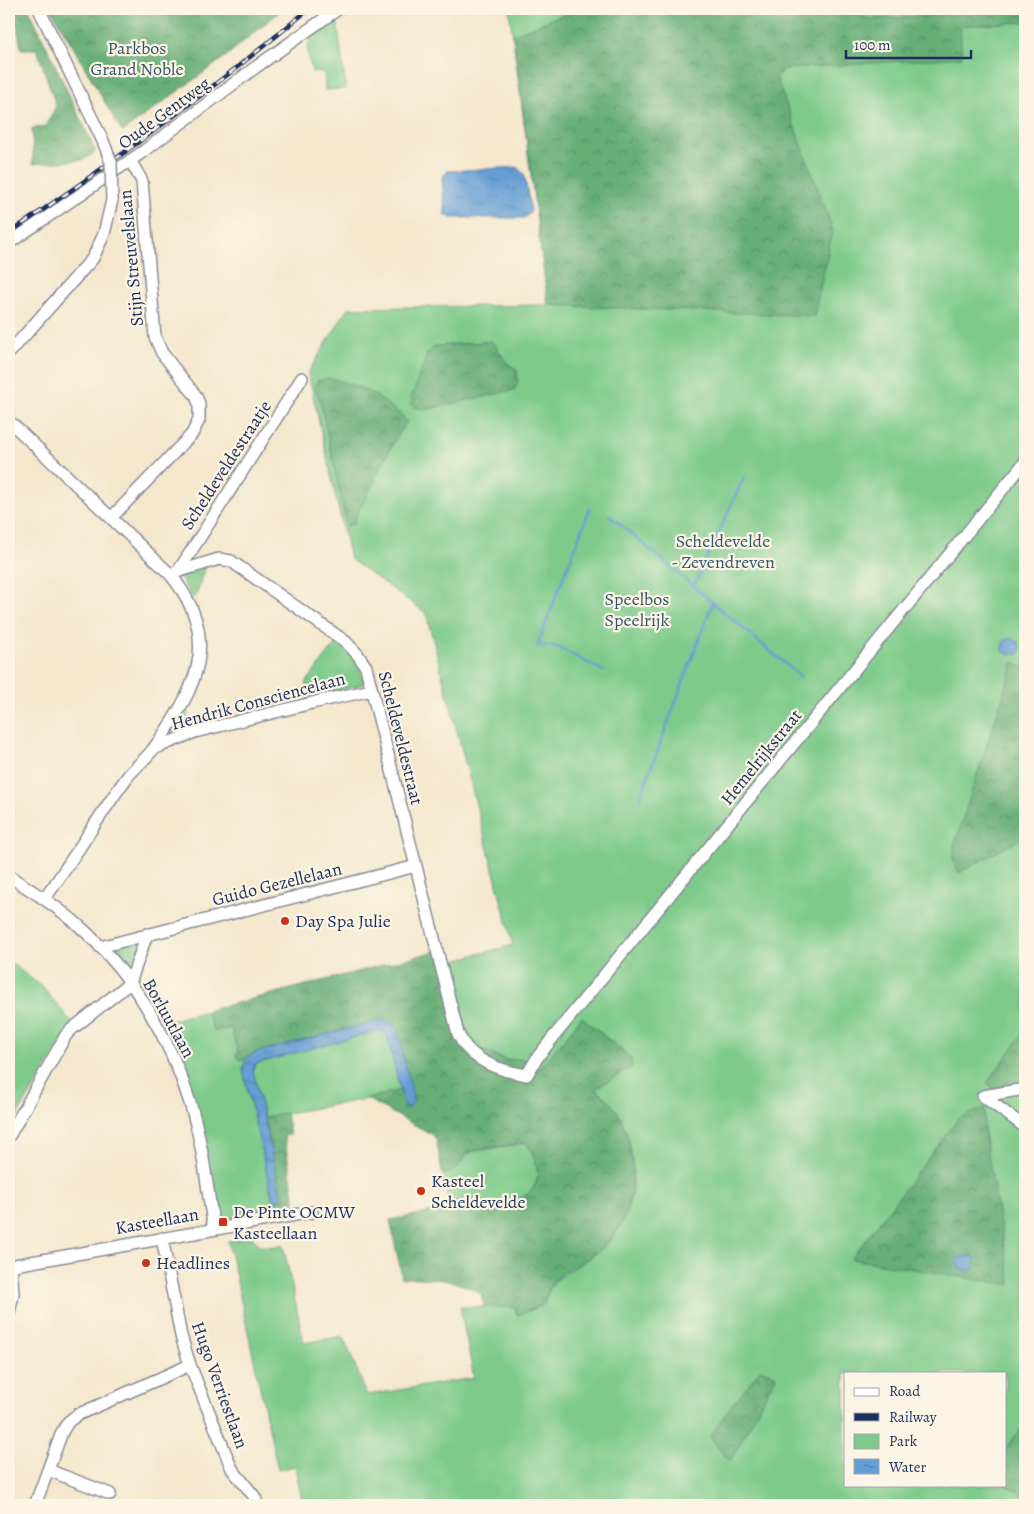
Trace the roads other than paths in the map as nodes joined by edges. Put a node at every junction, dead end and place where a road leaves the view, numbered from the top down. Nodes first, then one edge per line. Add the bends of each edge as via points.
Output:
1 (39, 9) edge
2 (338, 9) edge
3 (130, 160) junction
4 (9, 243) edge
5 (9, 353) edge
6 (302, 378) dead end
7 (9, 421) edge
8 (1025, 462) edge
9 (111, 518) junction
10 (175, 572) junction
11 (372, 690) junction
12 (153, 749) junction
13 (416, 866) junction
14 (9, 876) edge
15 (45, 898) junction
16 (147, 934) junction
17 (100, 947) junction
18 (130, 983) junction
19 (527, 1075) joint
20 (1025, 1090) edge
21 (1025, 1126) edge
22 (9, 1136) edge
23 (312, 1212) dead end
24 (214, 1229) junction
25 (162, 1238) junction
26 (10, 1266) edge
27 (9, 1313) edge
28 (190, 1365) junction
29 (48, 1470) junction
30 (110, 1494) dead end
31 (35, 1505) edge
32 (258, 1505) edge

1 - 5 street, bridge via 108,153 112,200 104,234 93,258
2 - 3 street, Oude Gentweg
3 - 4 street, Oude Gentweg
3 - 9 street, Stijn Streuvelslaan via 142,181 155,337 162,353 196,396 200,412 192,434
6 - 10 street, Scheldeveldestraatje
7 - 9 street
8 - 19 street, Hemelrijkstraat via 555,1035
9 - 10 street
10 - 11 street, Scheldeveldestraat via 219,559 230,561 346,642 366,667
10 - 12 street, Hendrik Consciencelaan via 195,613 200,636 199,662 185,700
11 - 12 street, Hendrik Consciencelaan via 195,732
11 - 13 street, Scheldeveldestraat
12 - 15 street, Hendrik Consciencelaan via 129,775
13 - 16 street, Guido Gezellelaan
13 - 19 street, Scheldeveldestraat via 462,1042 479,1059 504,1070
14 - 15 street, Borluutlaan
15 - 17 street, Borluutlaan via 78,924
16 - 17 street, Guido Gezellelaan
16 - 18 street
17 - 18 street, Borluutlaan
18 - 22 street via 66,1035
18 - 24 street, Borluutlaan via 167,1045 188,1099 198,1135
20 - 21 street via 983,1096
23 - 24 street, Kasteellaan
24 - 25 street, Kasteellaan
25 - 26 street, Kasteellaan
25 - 28 street, Hugo Verriestlaan via 181,1336
26 - 27 street via 13,1294
28 - 29 street via 77,1414 62,1432
28 - 32 street, Hugo Verriestlaan via 232,1469
29 - 30 street
29 - 31 street

